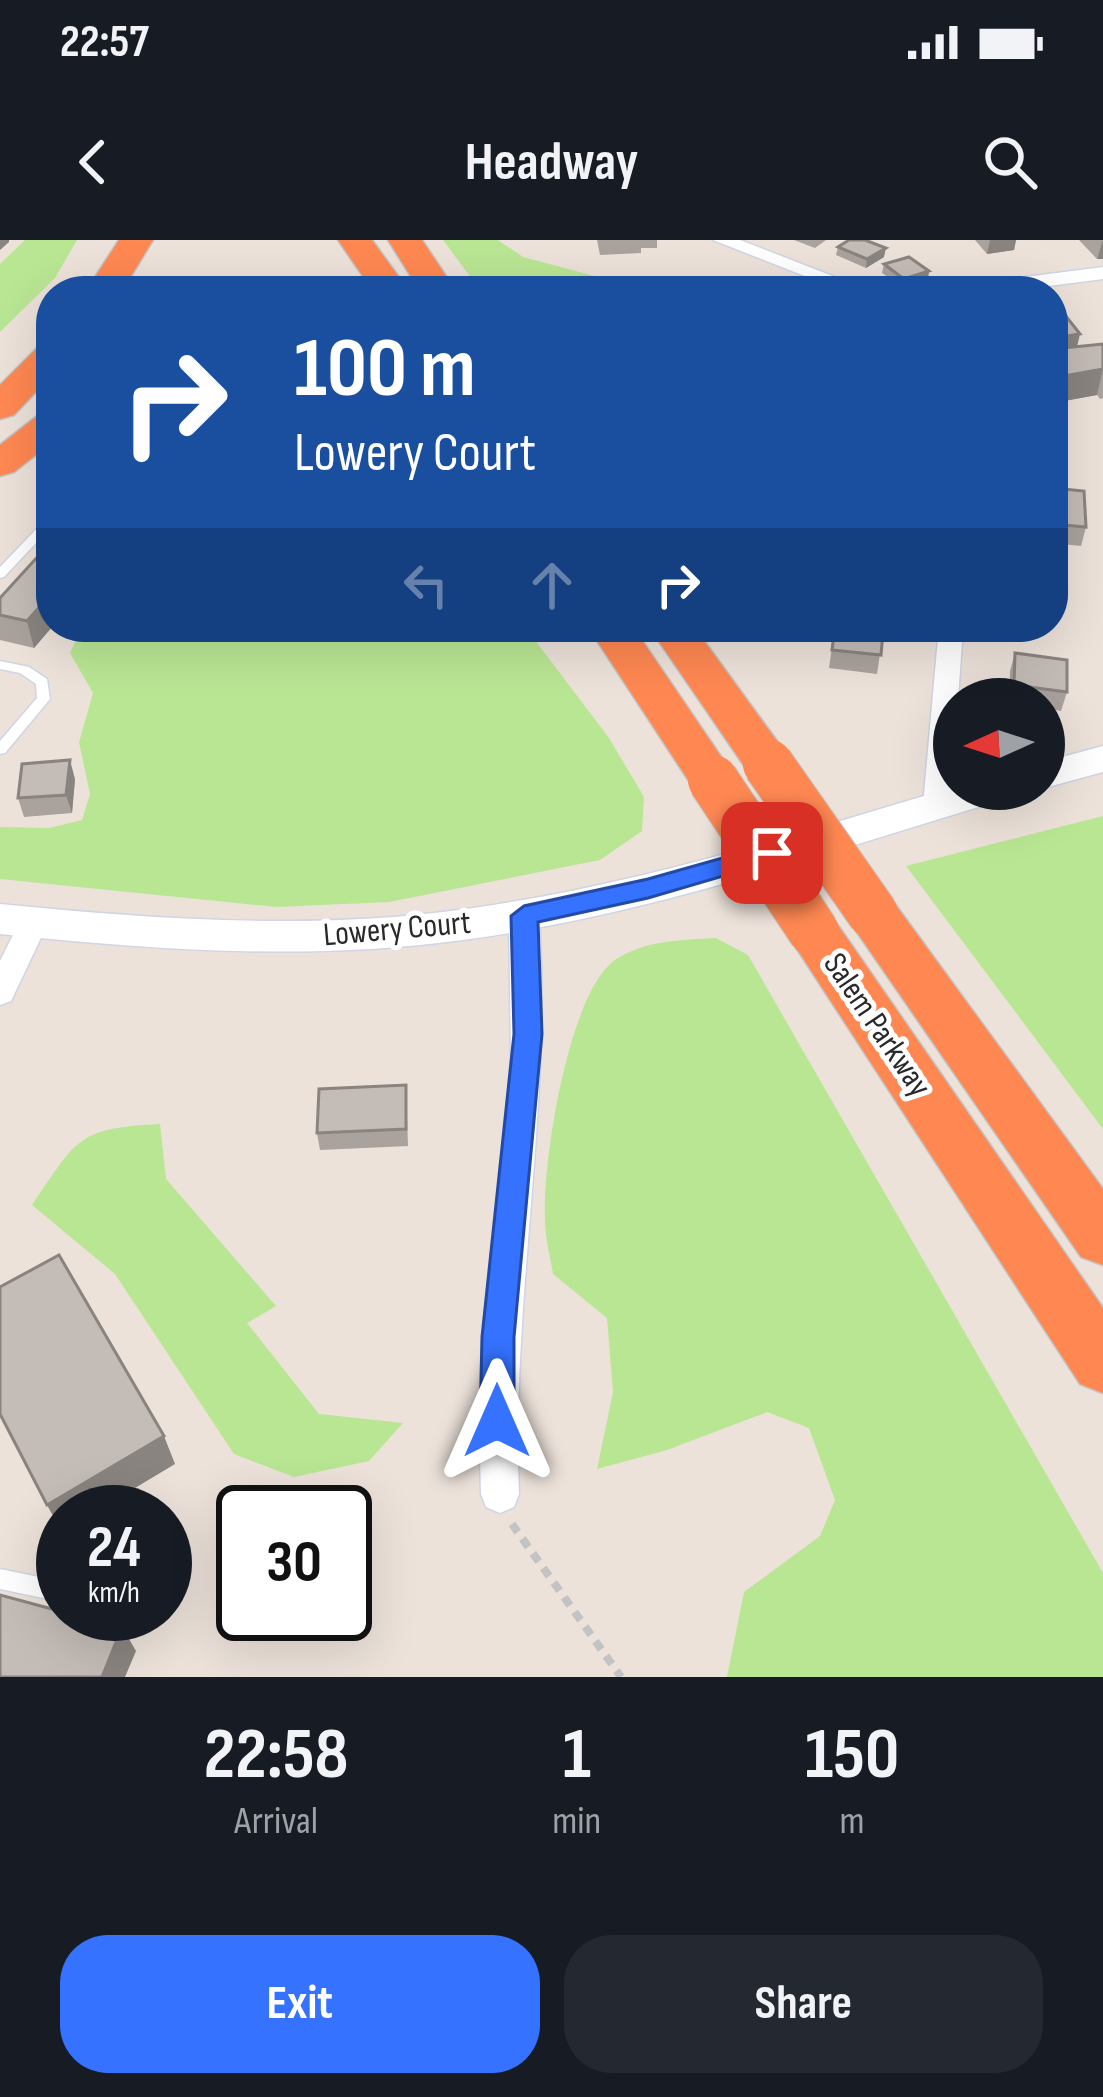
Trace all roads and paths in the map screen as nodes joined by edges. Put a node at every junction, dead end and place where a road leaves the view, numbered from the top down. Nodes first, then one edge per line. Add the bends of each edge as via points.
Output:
1 (136, 240) edge
2 (355, 240) edge
3 (405, 240) edge
4 (722, 240) edge
5 (1103, 274) edge
6 (113, 276) edge
7 (380, 276) edge
8 (428, 276) edge
9 (820, 276) edge
10 (1068, 278) edge
11 (36, 370) edge
12 (0, 407) edge
13 (36, 436) edge
14 (0, 464) edge
15 (36, 536) edge
16 (0, 574) edge
17 (620, 642) edge
18 (682, 642) edge
19 (950, 642) edge
20 (0, 664) edge
21 (947, 678) edge
22 (0, 750) edge
23 (1103, 759) edge
24 (1065, 769) edge
25 (933, 807) edge
26 (524, 916) junction
27 (17, 921) edge
28 (0, 993) edge
29 (1103, 1238) edge
30 (1103, 1363) edge
31 (500, 1494) joint
32 (0, 1580) edge
33 (36, 1587) edge
34 (621, 1677) edge

1 - 6 highway
2 - 7 highway
3 - 8 highway
4 - 9 street
5 - 10 street
11 - 12 highway
13 - 14 highway
15 - 16 lane
17 - 30 highway, Salem Parkway, bridge
18 - 29 highway, Salem Parkway, bridge
19 - 21 street
20 - 22 lane via 42,682 44,699
23 - 24 main road
25 - 26 main road, Lowery Court
26 - 27 main road, Lowery Court via 250,938
26 - 31 street via 528,1034 498,1337
27 - 28 street
31 - 34 path via 515,1532
32 - 33 lane

